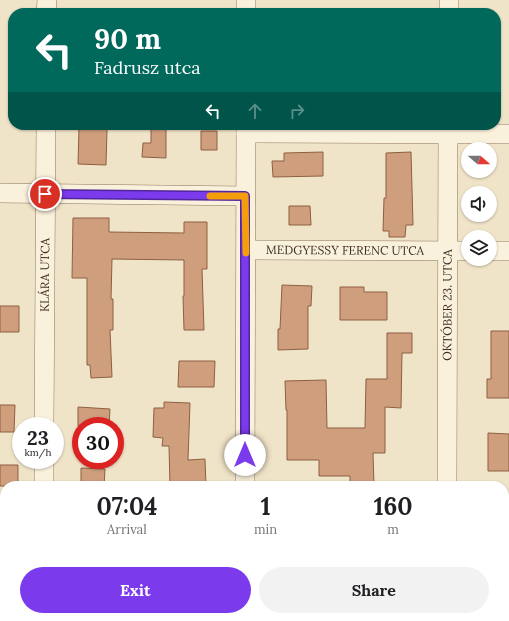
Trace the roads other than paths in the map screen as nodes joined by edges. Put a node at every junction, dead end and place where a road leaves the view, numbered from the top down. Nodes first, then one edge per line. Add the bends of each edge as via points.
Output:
1 (46, 130) edge
2 (246, 130) edge
3 (448, 130) edge
4 (460, 130) edge
5 (509, 134) edge
6 (0, 193) edge
7 (45, 194) junction
8 (245, 196) junction
9 (246, 250) junction
10 (448, 251) junction
11 (461, 251) edge
12 (497, 251) edge
13 (509, 251) edge
14 (44, 417) edge
15 (44, 469) edge
16 (44, 481) edge
17 (245, 481) edge
18 (447, 481) edge

1 - 7 street, KLÁRA UTCA
2 - 8 street
3 - 10 street, OKTÓBER 23. UTCA
4 - 5 street
6 - 7 street
7 - 8 street
7 - 14 street, KLÁRA UTCA
8 - 9 street
9 - 10 street, MEDGYESSY FERENC UTCA
9 - 17 street
10 - 11 street, MEDGYESSY FERENC UTCA
10 - 18 street, OKTÓBER 23. UTCA
12 - 13 street
15 - 16 street

